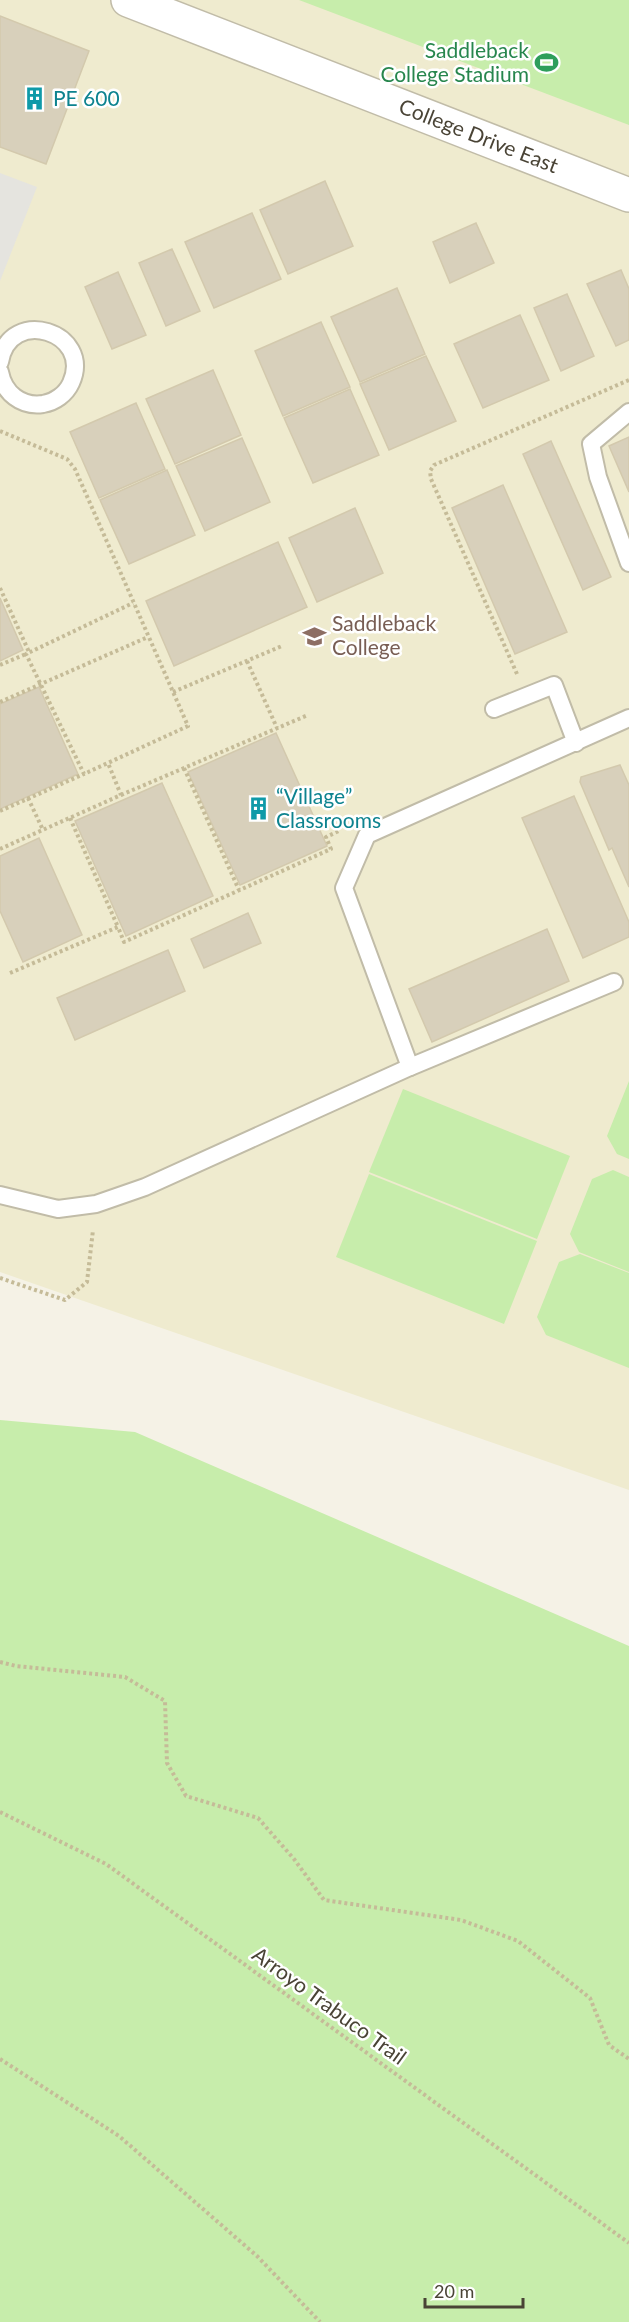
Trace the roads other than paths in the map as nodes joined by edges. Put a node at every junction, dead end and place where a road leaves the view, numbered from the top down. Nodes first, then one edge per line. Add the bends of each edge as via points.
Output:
1 (128, 0) edge
2 (629, 195) edge
3 (0, 356) edge
4 (0, 372) edge
5 (629, 412) edge
6 (629, 563) edge
7 (494, 709) dead end
8 (629, 718) edge
9 (576, 742) junction
10 (614, 982) dead end
11 (410, 1067) junction
12 (0, 1195) edge

1 - 2 street, College Drive East
3 - 4 lane via 18,334 43,330 65,342 75,364 74,377 60,397 35,405 10,394
5 - 6 lane via 591,444 598,477
7 - 9 lane via 554,685
8 - 9 lane
9 - 11 lane via 367,835 344,888
10 - 11 lane
11 - 12 lane via 145,1187 96,1204 58,1209

